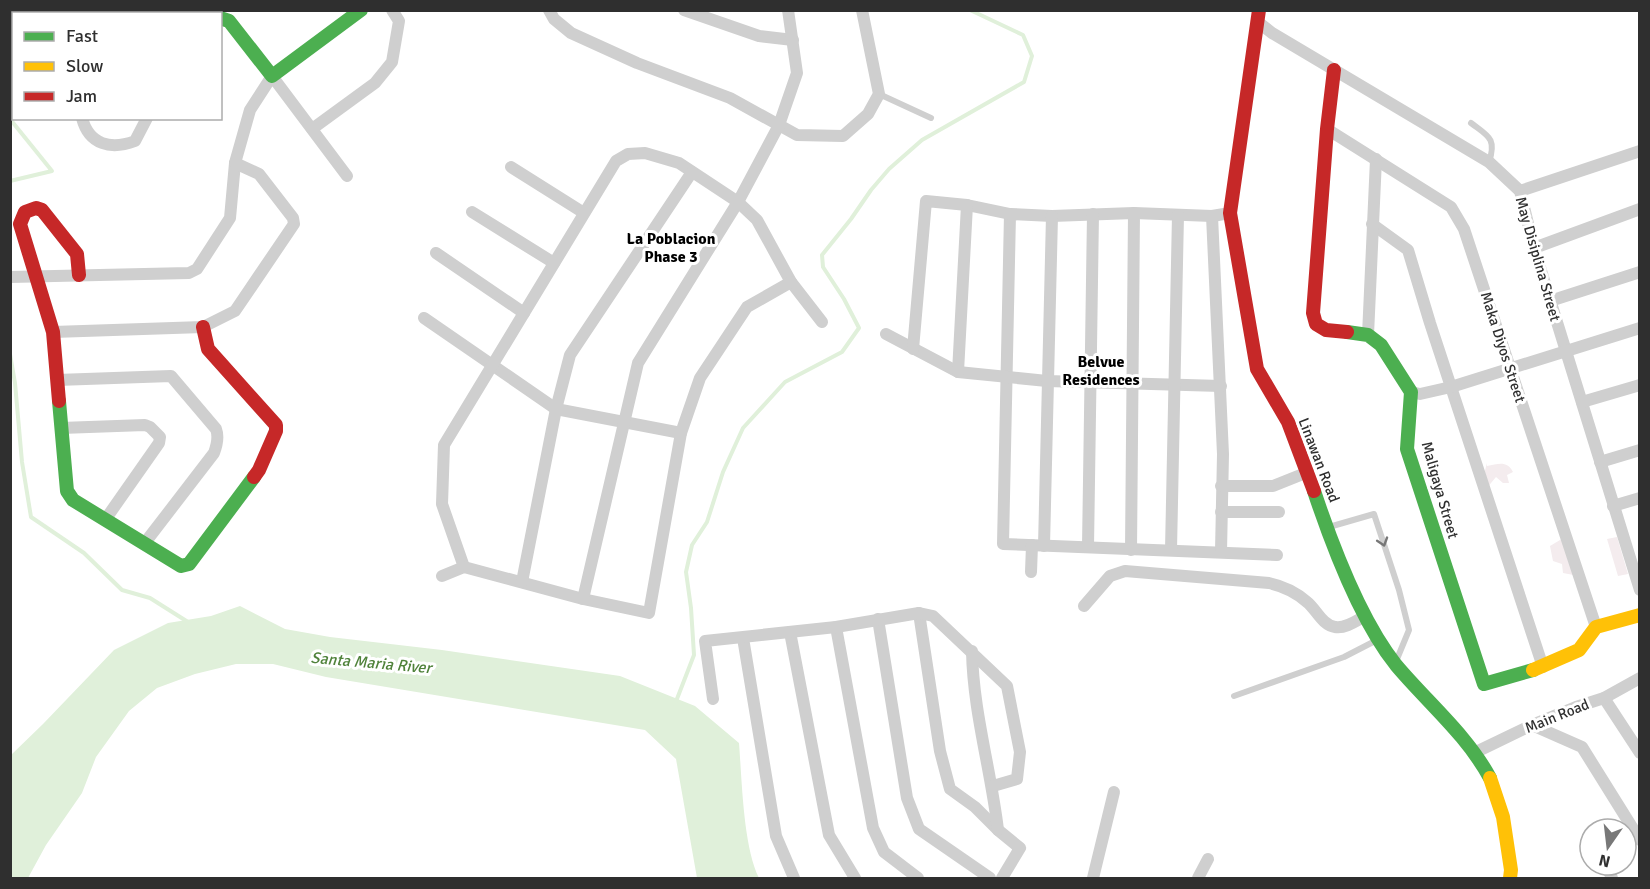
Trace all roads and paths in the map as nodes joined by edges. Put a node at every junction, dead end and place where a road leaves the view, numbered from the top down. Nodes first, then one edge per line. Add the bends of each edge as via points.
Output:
1 (361, 10) edge
2 (392, 10) edge
3 (549, 10) edge
4 (684, 10) edge
5 (788, 10) edge
6 (862, 10) edge
7 (1259, 16) edge
8 (222, 19) edge
9 (793, 40) junction
10 (1334, 70) junction
11 (272, 76) junction
12 (879, 94) junction
13 (931, 118) dead end
14 (82, 120) edge
15 (146, 120) edge
16 (1471, 123) dead end
17 (779, 125) junction
18 (312, 129) junction
19 (1327, 129) junction
20 (1640, 151) edge
21 (1376, 159) junction
22 (1489, 162) junction
23 (235, 163) junction
24 (511, 167) dead end
25 (692, 172) junction
26 (346, 176) dead end
27 (1520, 191) junction
28 (738, 202) junction
29 (967, 205) junction
30 (1640, 209) edge
31 (472, 212) dead end
32 (584, 213) junction
33 (1134, 213) junction
34 (1230, 213) junction
35 (1010, 214) junction
36 (1093, 214) junction
37 (1178, 215) junction
38 (1052, 216) junction
39 (1212, 216) junction
40 (1372, 224) junction
41 (1534, 248) junction
42 (436, 253) dead end
43 (554, 263) junction
44 (1640, 272) edge
45 (79, 275) junction
46 (35, 276) junction
47 (10, 277) edge
48 (791, 282) junction
49 (1551, 301) junction
50 (524, 313) junction
51 (424, 318) dead end
52 (822, 322) dead end
53 (203, 327) junction
54 (1640, 328) edge
55 (52, 332) junction
56 (886, 334) dead end
57 (1368, 335) junction
58 (914, 349) junction
59 (1566, 351) junction
60 (493, 364) junction
61 (1509, 369) junction
62 (958, 372) junction
63 (1005, 378) junction
64 (57, 380) junction
65 (1047, 381) junction
66 (1091, 382) junction
67 (1133, 384) junction
68 (1640, 385) edge
69 (1176, 386) junction
70 (1221, 386) junction
71 (1451, 387) junction
72 (1411, 392) junction
73 (1582, 402) junction
74 (556, 409) junction
75 (624, 421) junction
76 (61, 428) junction
77 (681, 434) junction
78 (1640, 450) edge
79 (1600, 462) junction
80 (1308, 472) junction
81 (1221, 486) junction
82 (1640, 498) edge
83 (1613, 506) junction
84 (1221, 512) junction
85 (1279, 512) dead end
86 (105, 520) junction
87 (1326, 527) junction
88 (144, 544) junction
89 (1038, 546) junction
90 (1088, 547) junction
91 (1131, 550) junction
92 (1171, 550) junction
93 (1221, 552) junction
94 (1277, 555) dead end
95 (1636, 564) edge
96 (464, 567) junction
97 (1031, 572) dead end
98 (442, 576) dead end
99 (522, 582) junction
100 (1640, 590) edge
101 (583, 598) junction
102 (1084, 606) dead end
103 (919, 613) junction
104 (1640, 615) edge
105 (1365, 616) junction
106 (878, 619) junction
107 (836, 627) junction
108 (1596, 627) junction
109 (790, 632) junction
110 (743, 638) junction
111 (1380, 638) junction
112 (972, 651) junction
113 (1395, 663) junction
114 (1543, 666) junction
115 (1640, 678) edge
116 (1234, 696) dead end
117 (1604, 698) junction
118 (713, 699) dead end
119 (1532, 725) junction
120 (1474, 753) junction
121 (1640, 753) edge
122 (993, 786) junction
123 (1114, 792) dead end
124 (1622, 817) edge
125 (998, 830) junction
126 (1208, 859) dead end
127 (794, 879) edge
128 (855, 879) edge
129 (918, 879) edge
130 (990, 879) edge
131 (1002, 879) edge
132 (1093, 879) edge
133 (1198, 879) edge
134 (1510, 879) edge

1 - 11 street
2 - 18 street via 399,21 392,62 375,83
3 - 17 street via 571,33 730,98
4 - 9 street via 759,36
5 - 9 street
6 - 12 street
7 - 10 street, May Disiplina Street via 1272,33
7 - 34 street, Linawan Road
8 - 11 street via 229,21
9 - 17 street via 797,73
10 - 19 street
10 - 22 street, May Disiplina Street
11 - 18 street
11 - 23 street via 249,110
12 - 13 lane
12 - 17 street via 868,114 843,136 797,135
14 - 15 street via 85,131 104,145 122,146 135,141
16 - 22 lane via 1490,137 1493,146
17 - 28 street
18 - 26 street
19 - 21 street, Maka Diyos Street
19 - 57 street via 1313,313 1316,324 1326,330
20 - 27 street
21 - 40 street
21 - 61 street, Maka Diyos Street via 1450,207 1464,229
22 - 27 street, May Disiplina Street
23 - 45 street via 230,218 197,269 189,273
23 - 53 street via 259,174 294,224 235,310
24 - 32 street
25 - 28 street
25 - 32 street via 679,163 645,153 628,154 616,161
25 - 74 street via 570,355
27 - 41 street, May Disiplina Street
28 - 48 street via 757,220
28 - 75 street via 638,363
29 - 35 street
29 - 58 street via 926,201
29 - 62 street
30 - 41 street
31 - 43 street
32 - 43 street
33 - 36 street
33 - 37 street
33 - 67 street
34 - 39 street
34 - 80 street, Linawan Road via 1257,369 1288,422
35 - 38 street
35 - 63 street
36 - 38 street
36 - 66 street
37 - 39 street
37 - 69 street
38 - 65 street
39 - 70 street
40 - 57 street
40 - 71 street via 1408,250
41 - 49 street, May Disiplina Street
42 - 50 street
43 - 50 street
44 - 49 street
45 - 46 street
45 - 46 street via 77,254 42,210 36,208 25,212 20,224
46 - 47 street
46 - 55 street
48 - 52 street
48 - 77 street via 747,307 700,378
49 - 59 street, May Disiplina Street
50 - 60 street
51 - 60 street
53 - 55 street
53 - 88 street via 208,349 276,425 276,431 259,470 189,564 181,566
54 - 59 street
55 - 64 street
56 - 58 street
57 - 72 street via 1381,345
58 - 62 street
59 - 61 street
59 - 73 street, May Disiplina Street
60 - 74 street
60 - 96 street via 444,445 442,504
61 - 71 street
61 - 108 street, Maka Diyos Street
62 - 63 street
63 - 65 street
63 - 89 street via 1003,544
64 - 76 street
64 - 88 street via 171,376 216,429 214,453
65 - 66 street
65 - 89 street
66 - 67 street
66 - 90 street
67 - 69 street
67 - 91 street
68 - 73 street
69 - 70 street
69 - 92 street
70 - 81 street
71 - 72 street via 1420,394
71 - 114 street
72 - 114 street, Maligaya Street via 1407,449 1484,684
73 - 79 street, May Disiplina Street
74 - 75 street
74 - 99 street
75 - 77 street
75 - 101 street
76 - 86 street via 67,491
76 - 86 street via 145,425 160,437
77 - 101 street via 649,613
78 - 79 street
79 - 83 street, May Disiplina Street
80 - 81 street via 1273,486
80 - 87 street, Linawan Road
81 - 84 street
82 - 83 street
83 - 95 street, May Disiplina Street
84 - 85 street
84 - 93 street
86 - 88 street
87 - 105 street, Linawan Road
87 -> 113 lane via 1374,514 1409,630
89 - 90 street
89 - 97 street
90 - 91 street
91 - 92 street
92 - 93 street
93 - 94 street
95 - 100 street, May Disiplina Street
96 - 98 street
96 - 99 street
99 - 101 street
102 - 105 street via 1110,576 1125,571 1284,586 1334,627 1346,626
103 - 106 street
103 - 112 street via 933,616
103 - 125 street via 940,751 951,789
104 - 108 street
105 - 111 street, Linawan Road
106 - 107 street
106 - 130 street via 907,798 919,829
107 - 109 street
107 - 129 street via 873,828 884,852
108 - 114 street via 1579,650
109 - 110 street
109 - 128 street via 829,835
110 - 118 street via 705,641
110 - 127 street via 776,836
111 - 113 street, Linawan Road
111 - 116 lane via 1344,657
112 - 122 street via 973,685
112 - 122 street via 1007,686 1020,752 1017,779
113 - 120 street, Linawan Road
115 - 117 street, Main Road
117 - 119 street, Main Road
117 - 121 street
119 - 120 street, Main Road
119 - 124 street via 1582,747
120 - 134 street, Linawan Road via 1489,777 1503,817
122 - 125 street
123 - 132 street
125 - 131 street via 1020,848
126 - 133 street

